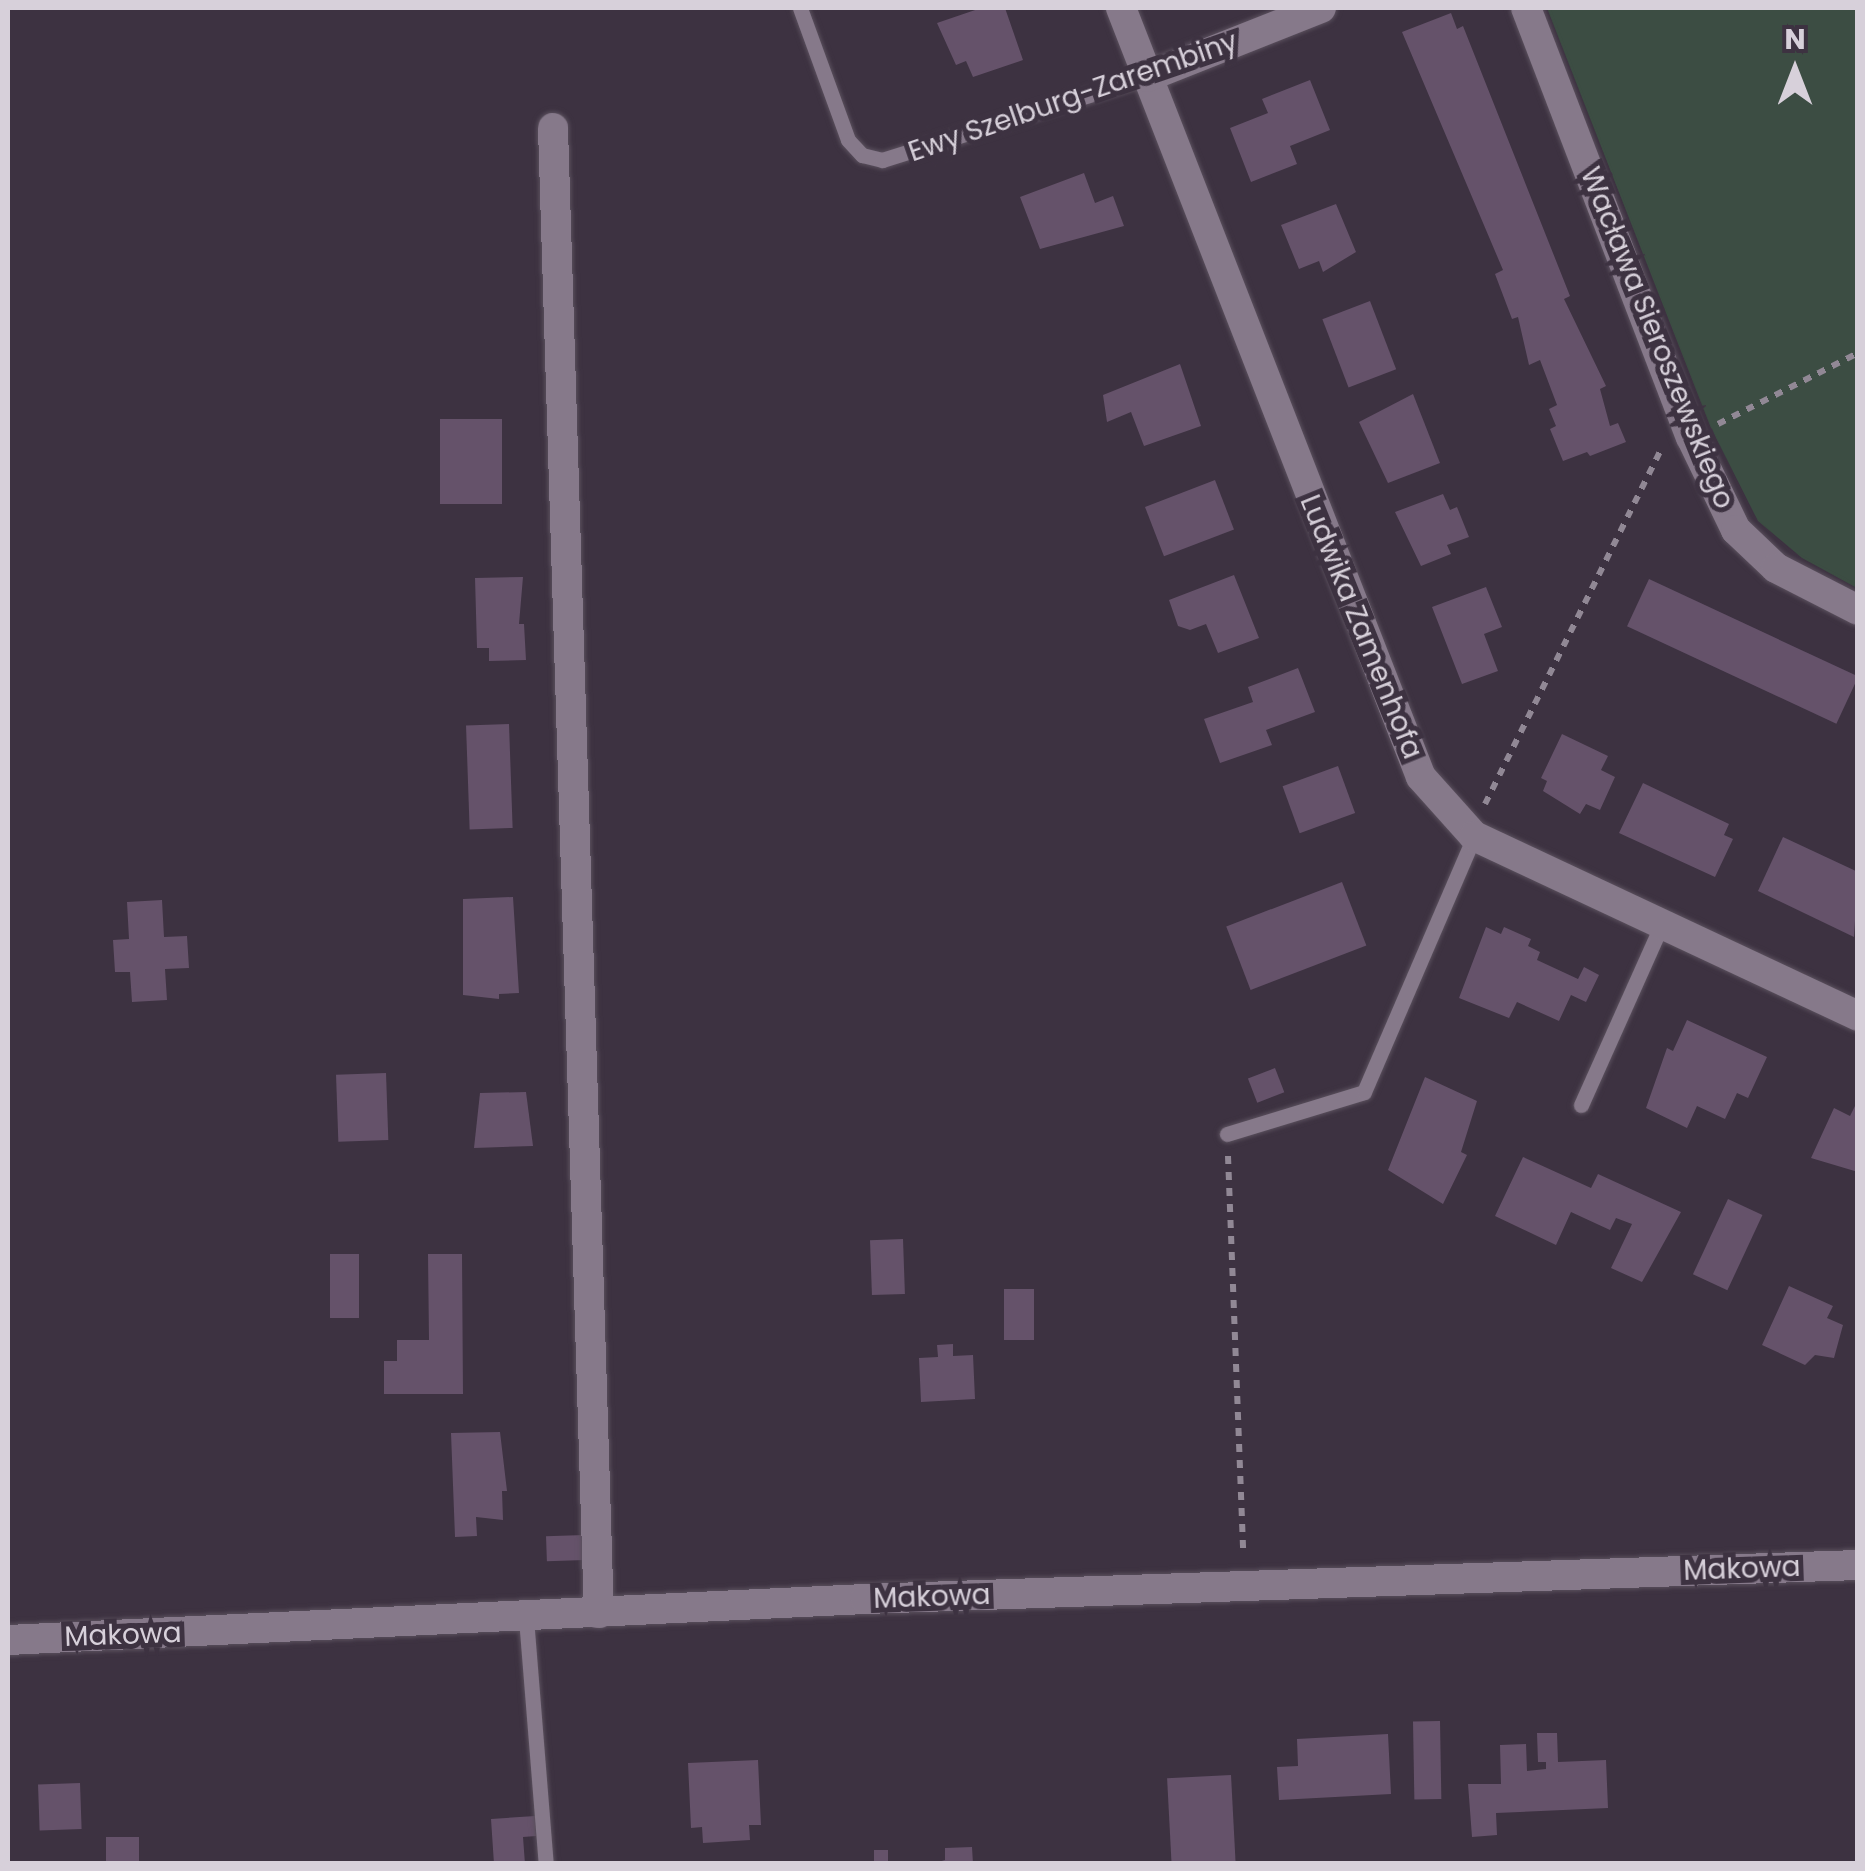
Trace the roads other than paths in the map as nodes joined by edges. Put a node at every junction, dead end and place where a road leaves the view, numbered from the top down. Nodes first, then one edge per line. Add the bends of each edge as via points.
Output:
1 (800, 8) edge
2 (1121, 8) edge
3 (1320, 8) edge
4 (1526, 8) edge
5 (1147, 77) junction
6 (553, 128) dead end
7 (1858, 610) edge
8 (1478, 822) junction
9 (1662, 924) junction
10 (1858, 1016) edge
11 (1582, 1105) dead end
12 (1227, 1134) road end
13 (1858, 1565) edge
14 (599, 1614) junction
15 (526, 1618) junction
16 (8, 1640) edge
17 (546, 1864) edge

1 - 5 lane, Ewy Szelburg-Zarembiny via 848,140 862,155 882,160
2 - 5 street, Ludwika Zamenhofa
3 - 5 street, Ewy Szelburg-Zarembiny
4 - 7 street, Wacława Sieroszewskiego via 1692,436 1750,548
5 - 8 street, Ludwika Zamenhofa via 1421,777
6 - 14 street via 584,1309
8 - 9 street, Ludwika Zamenhofa
8 - 12 lane via 1364,1092
9 - 10 street, Ludwika Zamenhofa
9 - 11 lane
13 - 14 street, Makowa
14 - 15 street, Makowa
15 - 16 street, Makowa
15 - 17 lane

